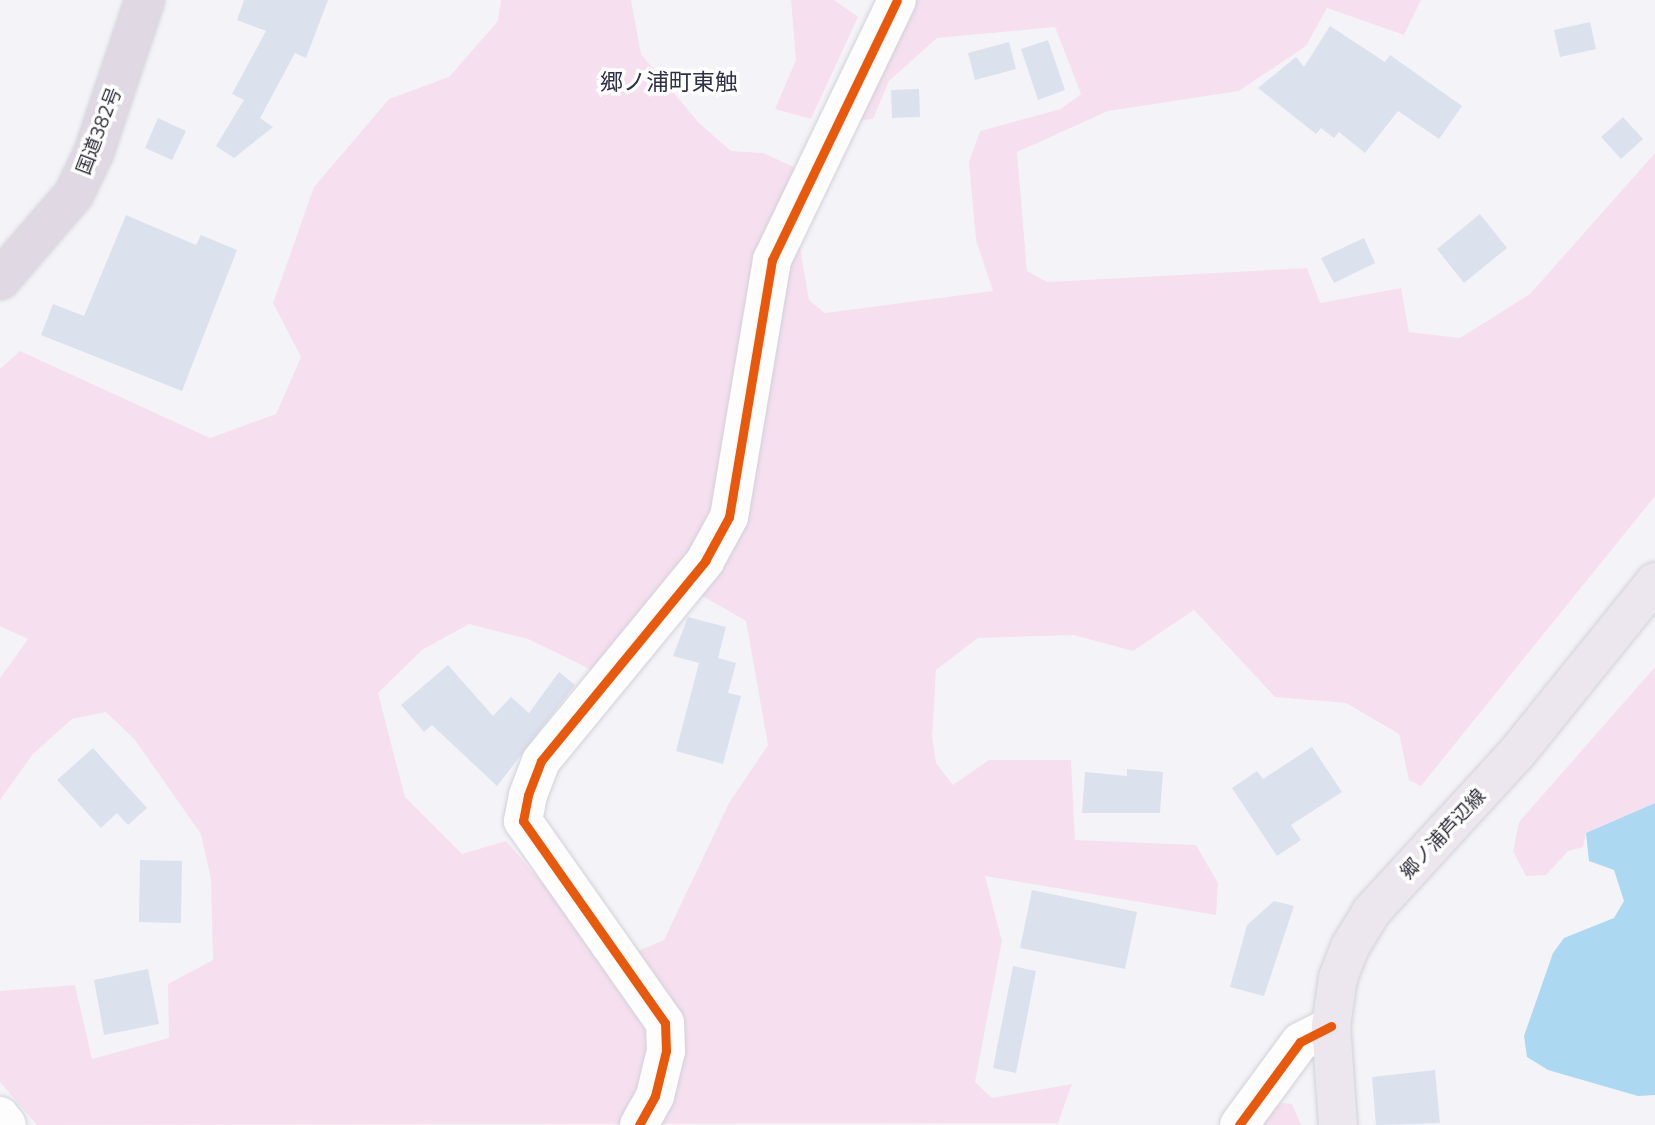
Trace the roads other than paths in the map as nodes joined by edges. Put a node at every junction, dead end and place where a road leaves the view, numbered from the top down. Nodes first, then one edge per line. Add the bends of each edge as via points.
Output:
1 (145, 0) edge
2 (897, 0) edge
3 (0, 280) edge
4 (1655, 582) edge
5 (1331, 1026) junction
6 (0, 1116) edge
7 (7, 1125) edge
8 (639, 1125) edge
9 (1239, 1125) edge
10 (1338, 1125) edge

1 - 3 highway, 国道382号 via 94,152 74,194
2 - 8 street via 772,260 729,517 705,561 541,761 528,795 523,821 665,1023 666,1051 655,1097
4 - 5 main road, 郷ノ浦芦辺線 via 1517,754 1372,911 1338,978
5 - 9 street via 1300,1042
5 - 10 main road, 郷ノ浦芦辺線
6 - 7 street

